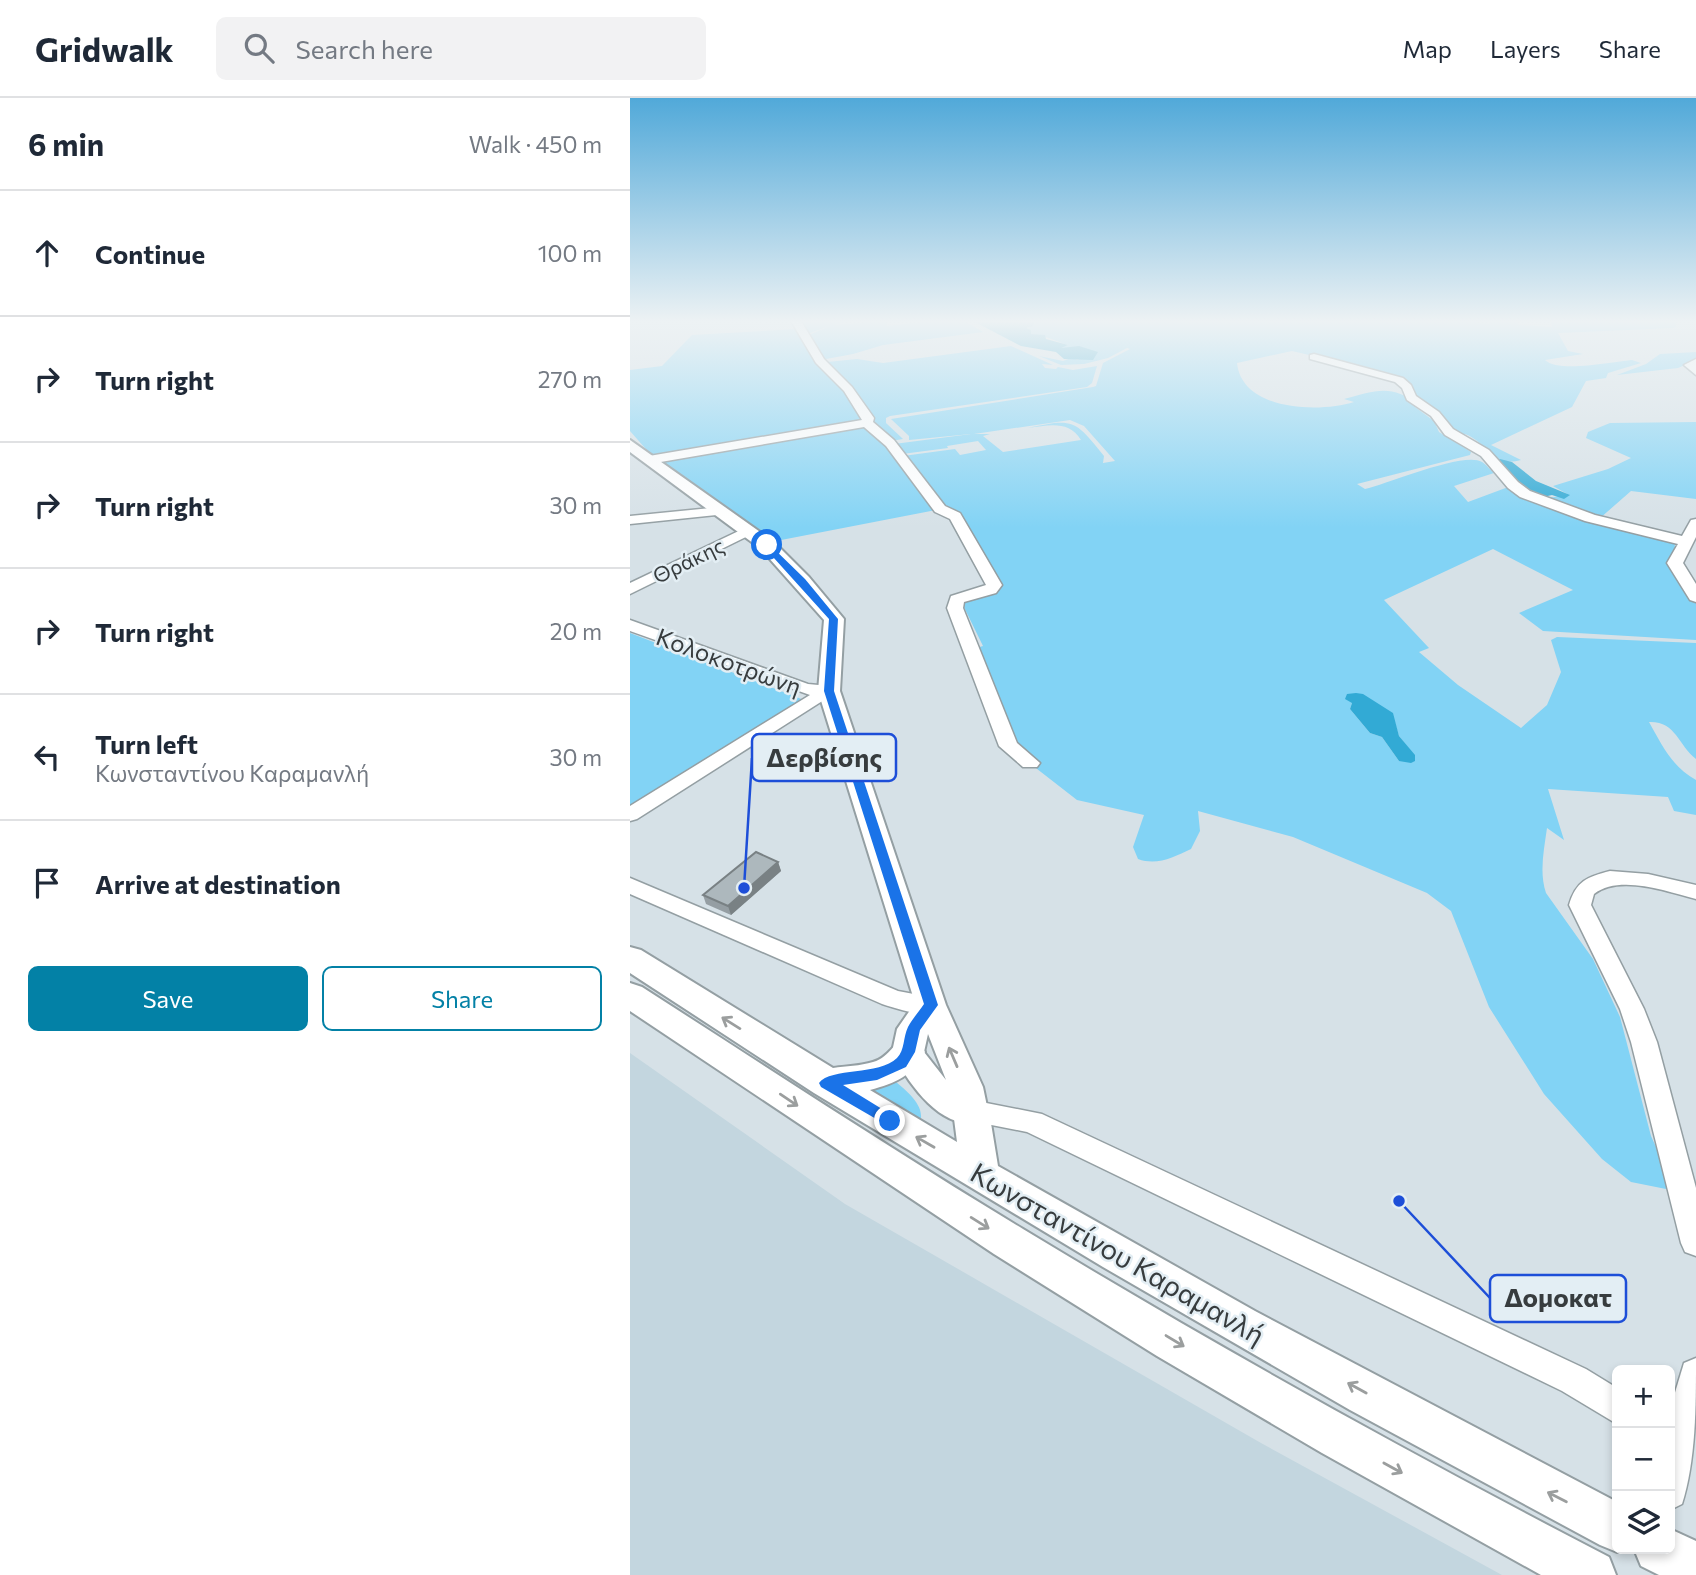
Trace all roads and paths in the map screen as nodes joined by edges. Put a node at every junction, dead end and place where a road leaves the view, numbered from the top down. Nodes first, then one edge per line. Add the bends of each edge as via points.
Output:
1 (846, 390) edge
2 (1408, 390) edge
3 (867, 423) junction
4 (630, 445) edge
5 (649, 460) junction
6 (721, 511) junction
7 (630, 520) edge
8 (1696, 523) edge
9 (747, 531) junction
10 (1685, 541) junction
11 (630, 589) edge
12 (1696, 597) edge
13 (630, 625) edge
14 (829, 691) junction
15 (1030, 762) dead end
16 (630, 815) edge
17 (630, 885) edge
18 (1696, 892) edge
19 (630, 958) edge
20 (630, 995) edge
21 (931, 1005) junction
22 (908, 1052) junction
23 (827, 1083) junction
24 (971, 1111) junction
25 (981, 1175) junction
26 (1696, 1243) edge
27 (1696, 1374) edge
28 (1612, 1404) edge
29 (1675, 1435) edge
30 (1612, 1525) edge
31 (1591, 1575) edge

1 - 3 street via 861,407
2 - 10 street via 1411,398 1435,414 1449,432 1485,453 1530,497 1590,518
3 - 5 street
3 - 15 street via 890,443 940,509 956,516 994,585 957,598 956,608 1009,746
4 - 5 street
5 - 6 street
6 - 7 street
6 - 9 street
8 - 10 street
9 - 11 street, Θράκης
9 - 14 street via 777,555 834,619
10 - 12 street via 1675,563
13 - 14 street, Κολοκοτρώνη via 805,689
14 - 16 street
14 - 21 street
17 - 21 street via 891,998
18 - 26 street via 1626,878 1604,879 1585,888 1580,905 1644,1042
23 -> 19 main road, Κωνσταντίνου Καραμανλή
20 -> 31 main road, Κωνσταντίνου Καραμανλή via 1028,1253 1260,1393
21 - 22 street via 913,1029
24 -> 21 street via 966,1087
22 - 23 main road via 901,1063 884,1072
22 - 24 street via 934,1090
25 -> 23 main road, Κωνσταντίνου Καραμανλή
24 - 25 main road
24 - 28 street via 1032,1122 1574,1380
30 -> 25 main road, Κωνσταντίνου Καραμανλή via 1431,1429
27 - 29 street

